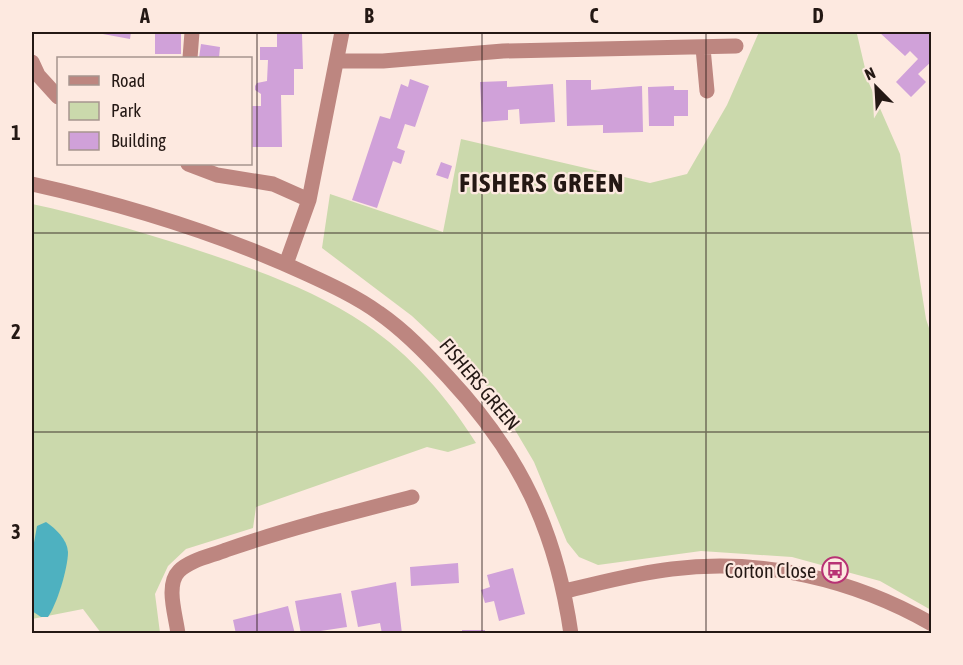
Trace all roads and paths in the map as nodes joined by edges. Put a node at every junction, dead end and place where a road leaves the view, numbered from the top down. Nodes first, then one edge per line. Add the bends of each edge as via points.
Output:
1 (192, 32) edge
2 (342, 32) edge
3 (736, 46) dead end
4 (703, 48) junction
5 (190, 57) edge
6 (337, 61) junction
7 (32, 62) edge
8 (707, 92) dead end
9 (57, 96) edge
10 (191, 165) edge
11 (32, 184) edge
12 (309, 200) junction
13 (286, 264) junction
14 (412, 497) dead end
15 (565, 591) junction
16 (932, 624) edge
17 (178, 633) edge
18 (571, 633) edge

1 - 5 street
2 - 6 street
3 - 4 street
4 - 6 street via 503,51
4 - 8 street
6 - 12 street
7 - 9 street
10 - 12 street via 218,175 273,184
11 - 13 street, FISHERS GREEN via 162,218
12 - 13 street
13 - 15 street, FISHERS GREEN via 378,312 418,345 476,407 536,501
14 - 17 street via 266,536 197,560 179,571 173,582
15 - 16 street via 672,569 728,566 783,570 866,594
15 - 18 street, FISHERS GREEN

